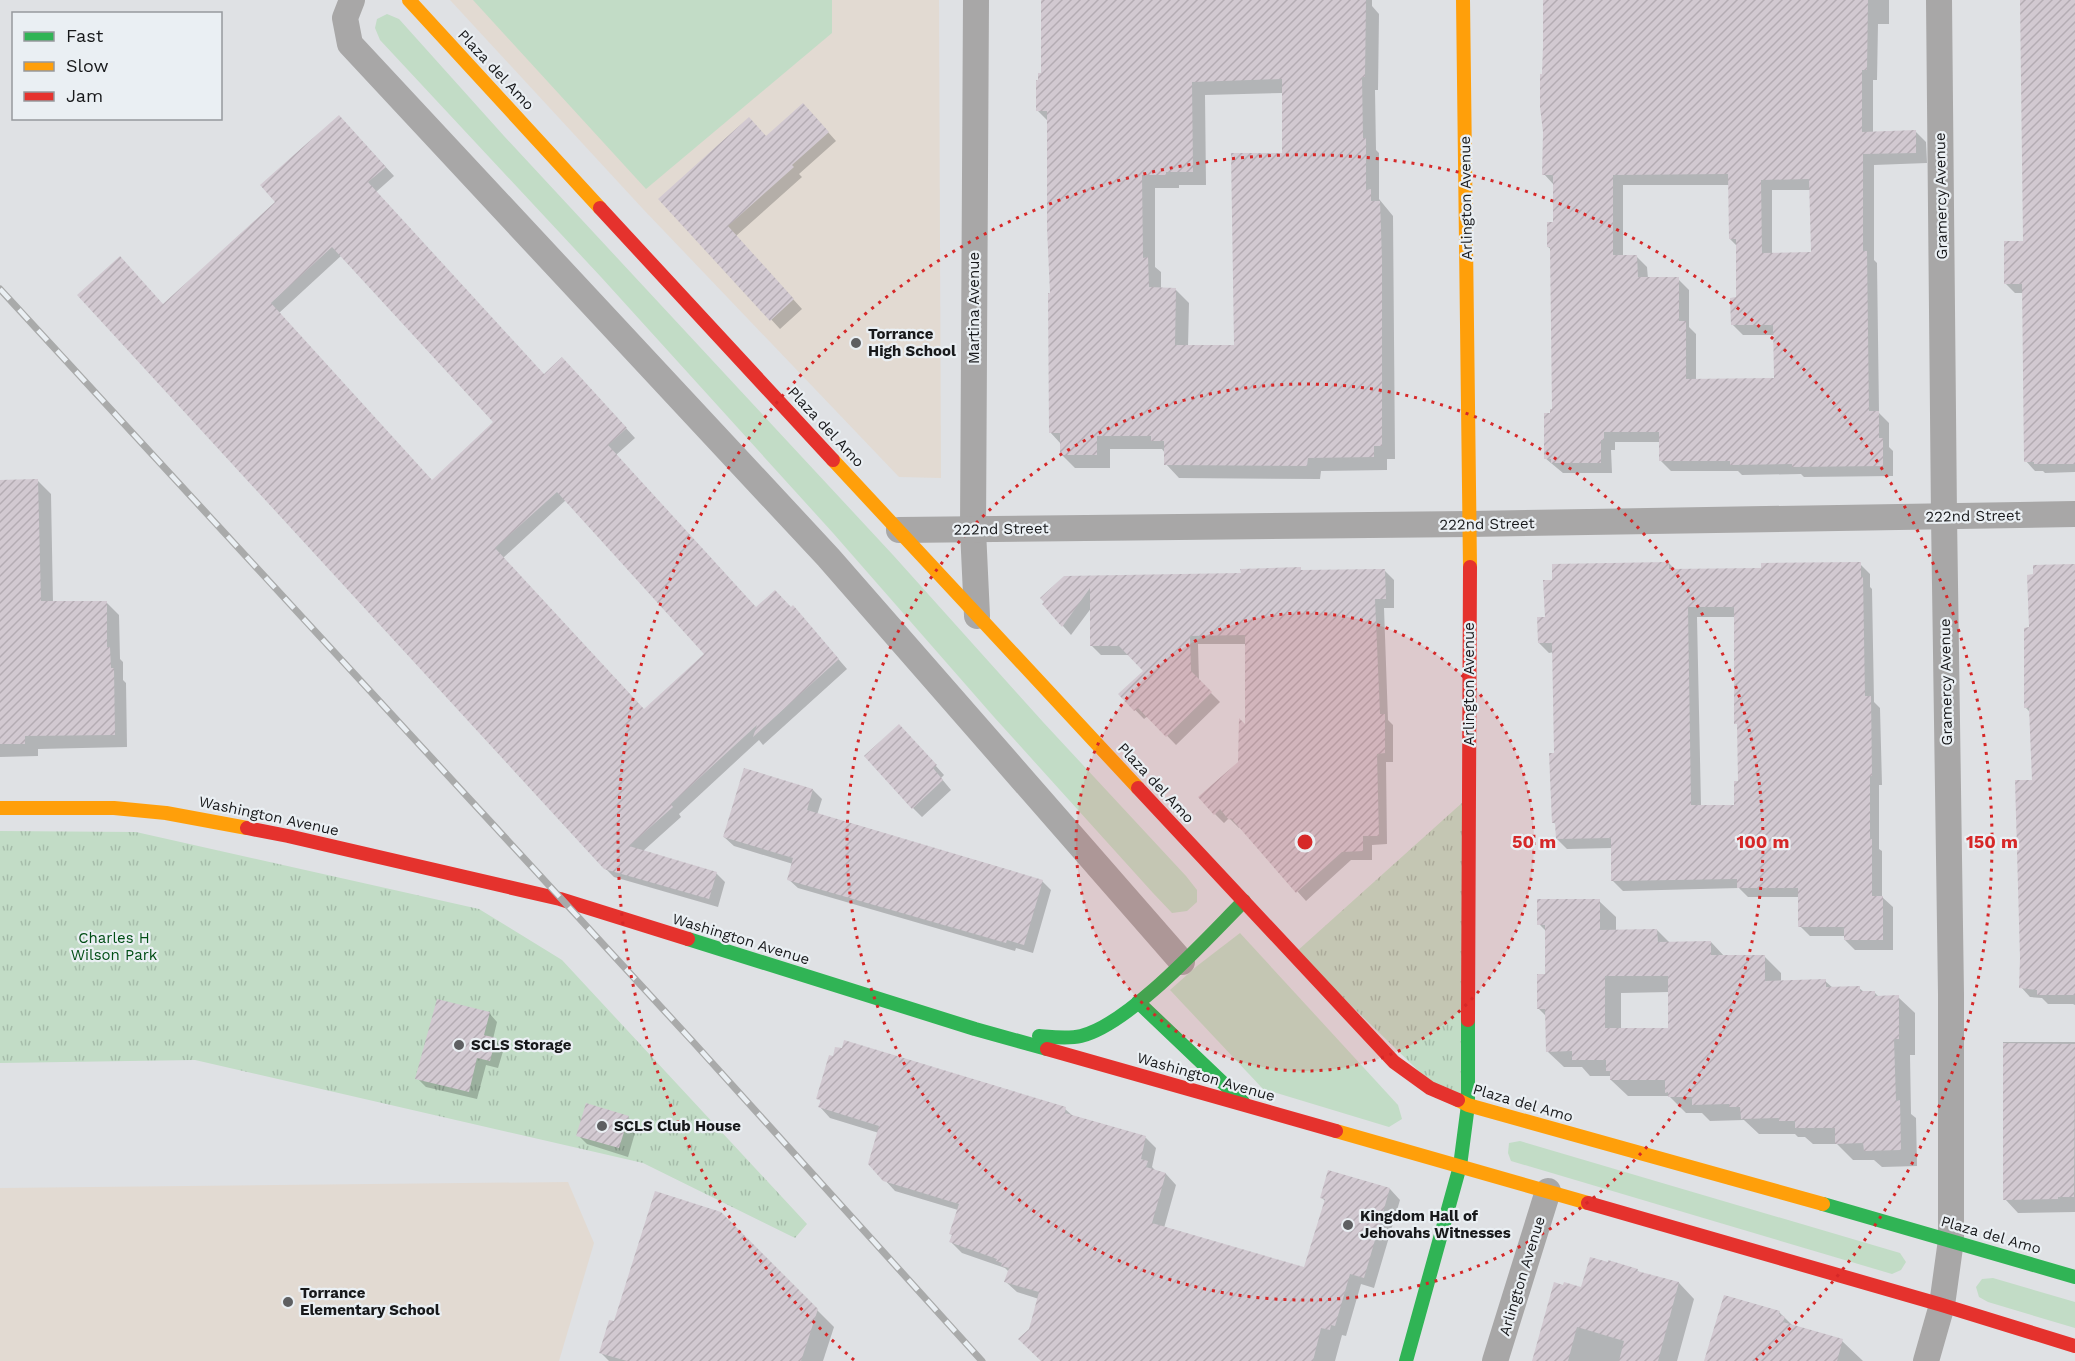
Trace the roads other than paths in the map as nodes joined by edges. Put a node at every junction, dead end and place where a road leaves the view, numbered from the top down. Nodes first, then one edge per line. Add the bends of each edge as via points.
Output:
1 (352, 0) edge
2 (409, 0) edge
3 (976, 0) edge
4 (1463, 0) edge
5 (1939, 0) edge
6 (2075, 514) edge
7 (1944, 516) junction
8 (1470, 525) junction
9 (899, 530) junction
10 (974, 530) junction
11 (977, 616) junction
12 (0, 808) edge
13 (1244, 901) junction
14 (1182, 962) junction
15 (1138, 1002) junction
16 (975, 1029) junction
17 (1468, 1105) junction
18 (1247, 1106) junction
19 (1460, 1166) junction
20 (1548, 1191) junction
21 (1951, 1240) junction
22 (2075, 1277) edge
23 (1942, 1305) junction
24 (2075, 1346) edge
25 (1406, 1361) edge
26 (1495, 1361) edge
27 (1926, 1361) edge

1 - 14 street via 345,18 350,44 828,558
2 - 9 street, Plaza del Amo
3 - 10 street, Martina Avenue
4 - 8 street, Arlington Avenue
5 - 7 street, Gramercy Avenue
6 - 7 street, 222nd Street
7 - 8 street, 222nd Street
7 - 21 street, Gramercy Avenue
8 - 10 street, 222nd Street
8 - 17 street, Arlington Avenue
9 - 10 street, 222nd Street
9 - 11 street, Plaza del Amo
10 - 11 street, Martina Avenue
11 - 13 street, Plaza del Amo
12 - 16 street, Washington Avenue via 114,808 166,813 288,836 560,899
13 - 14 street
13 - 17 street, Plaza del Amo via 1394,1062 1430,1088
14 - 15 street
15 - 16 street via 1110,1024 1082,1036 1046,1037
15 - 18 street
16 - 18 street, Washington Avenue
17 - 19 street, Arlington Avenue
17 - 21 street, Plaza del Amo
18 - 19 street, Washington Avenue
19 - 20 street
19 - 25 street, Arlington Avenue
20 - 23 street
20 - 26 street, Arlington Avenue
21 - 22 street, Plaza del Amo
21 - 23 street, Gramercy Avenue
23 - 24 street
23 - 27 street, Gramercy Avenue

